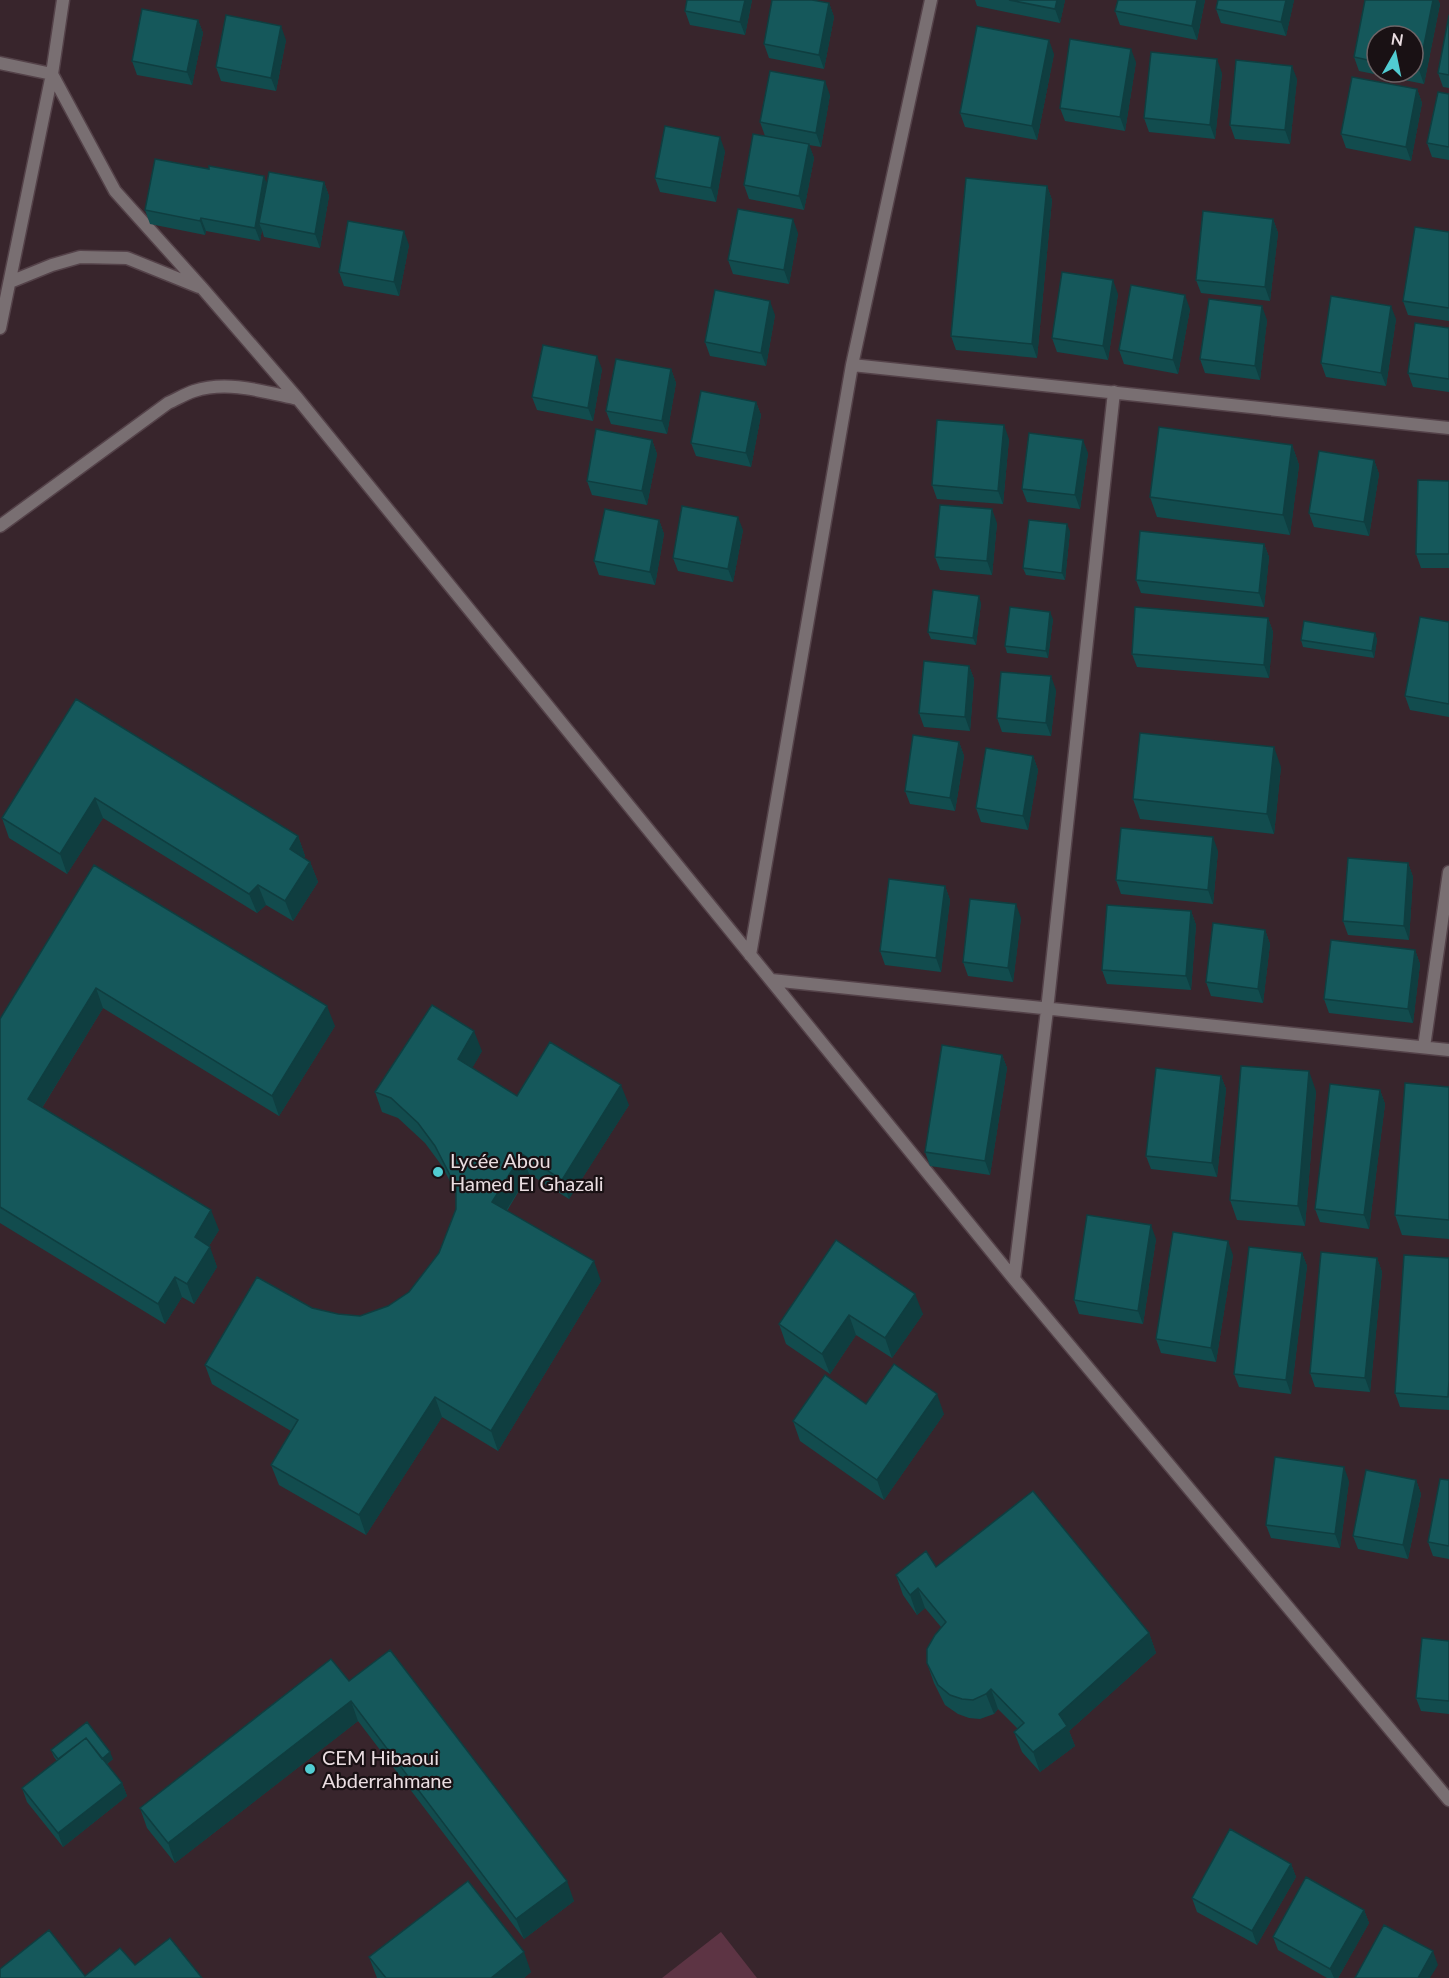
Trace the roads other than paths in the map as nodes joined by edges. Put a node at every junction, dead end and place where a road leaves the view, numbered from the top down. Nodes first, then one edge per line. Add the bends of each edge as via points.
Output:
1 (63, 0) edge
2 (931, 0) edge
3 (0, 63) edge
4 (52, 74) junction
5 (10, 282) junction
6 (203, 289) junction
7 (0, 328) edge
8 (852, 365) junction
9 (1114, 392) junction
10 (298, 399) junction
11 (1449, 428) edge
12 (0, 526) edge
13 (1449, 872) edge
14 (750, 956) junction
15 (771, 980) junction
16 (1047, 1010) junction
17 (1424, 1047) junction
18 (1449, 1050) edge
19 (1014, 1279) junction
20 (1449, 1800) edge

1 - 4 street
2 - 8 street
3 - 4 street
4 - 5 street
4 - 6 street via 115,191
5 - 6 street via 80,257 127,258
5 - 7 street
6 - 10 street
8 - 9 street
8 - 14 street
9 - 11 street
9 - 16 street
10 - 12 street via 246,388 195,391 168,403
10 - 14 street
13 - 17 street
14 - 15 street
15 - 16 street
15 - 19 street
16 - 17 street
16 - 19 street
17 - 18 street
19 - 20 street

